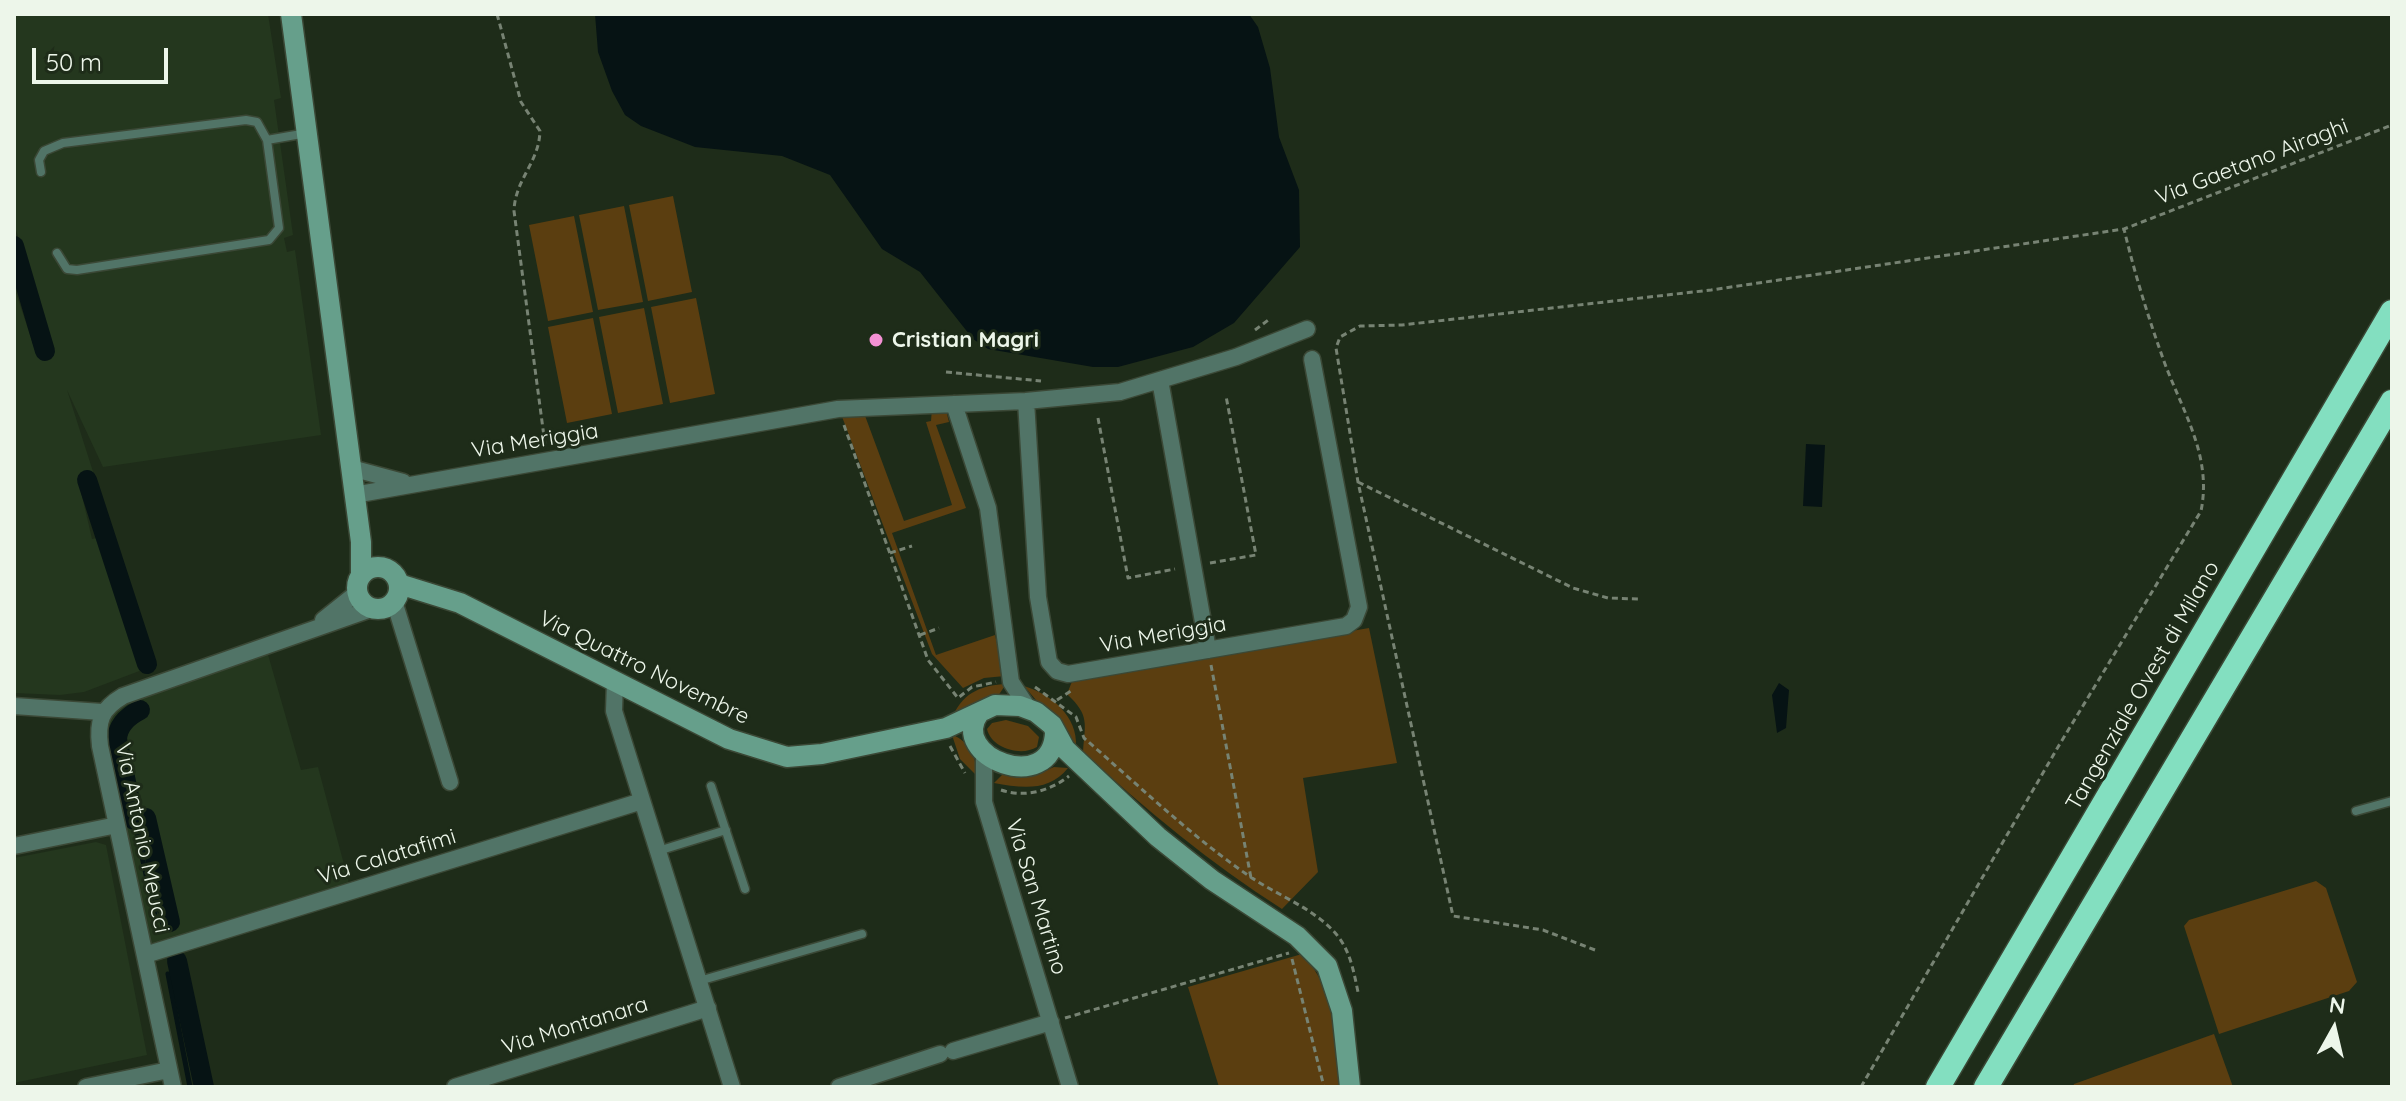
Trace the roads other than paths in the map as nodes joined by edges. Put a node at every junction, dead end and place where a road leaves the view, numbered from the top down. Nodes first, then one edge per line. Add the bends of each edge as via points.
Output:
1 (291, 14) edge
2 (307, 133) junction
3 (267, 140) junction
4 (41, 172) dead end
5 (57, 253) dead end
6 (2392, 312) edge
7 (1307, 329) dead end
8 (1312, 359) dead end
9 (1160, 380) junction
10 (1026, 401) junction
11 (2392, 402) edge
12 (954, 404) junction
13 (351, 468) junction
14 (409, 483) junction
15 (354, 495) junction
16 (364, 578) junction
17 (397, 594) junction
18 (374, 608) junction
19 (298, 635) junction
20 (1208, 650) junction
21 (615, 681) junction
22 (1011, 682) junction
23 (14, 706) edge
24 (1028, 708) junction
25 (987, 709) junction
26 (102, 712) junction
27 (946, 728) junction
28 (1055, 733) junction
29 (972, 735) junction
30 (984, 752) junction
31 (1047, 758) junction
32 (1003, 762) junction
33 (1080, 765) junction
34 (450, 782) dead end
35 (984, 784) junction
36 (711, 786) dead end
37 (642, 801) junction
38 (2392, 801) edge
39 (2356, 811) dead end
40 (117, 825) junction
41 (726, 830) junction
42 (14, 846) edge
43 (658, 851) junction
44 (745, 889) dead end
45 (862, 934) dead end
46 (145, 955) junction
47 (699, 981) junction
48 (708, 1008) junction
49 (1051, 1022) junction
50 (171, 1079) edge
51 (86, 1087) edge
52 (455, 1087) edge
53 (732, 1087) edge
54 (839, 1087) edge
55 (1070, 1087) edge
56 (1350, 1087) edge
57 (1938, 1087) edge
58 (1986, 1087) edge

1 - 2 street
2 - 3 lane
2 - 13 street
3 - 4 lane via 257,122 246,120 63,143 44,151
3 - 5 lane via 279,228 269,240 77,270 67,269
6 - 57 highway, Tangenziale Ovest di Milano
7 - 9 street
8 - 20 street, Via Meriggia via 1359,607 1346,626
9 - 10 street via 1101,395
9 - 20 street
10 - 12 street, Via Meriggia
10 - 20 street, Via Meriggia via 1038,597 1049,662 1068,674
11 - 58 highway
12 - 14 street, Via Meriggia via 838,409
12 - 22 street via 988,508
13 - 14 street, Via Meriggia
13 - 15 street
14 - 15 street, Via Meriggia
15 - 16 street
16 - 17 street via 391,571
16 - 18 street via 362,601
16 - 19 street via 338,610
17 - 18 street via 385,607
17 - 21 street, Via Quattro Novembre via 421,593 460,603
17 - 34 street
18 - 19 street
19 - 26 street via 123,696
21 - 27 street, Via Quattro Novembre via 729,739 787,757
21 - 37 street via 614,711
22 - 24 street
22 - 25 street via 1004,698
23 - 26 street
24 - 25 street
24 - 28 street
25 - 27 street, Via Quattro Novembre
25 - 29 street via 973,720
26 - 40 street, Via Antonio Meucci via 100,746
27 - 29 street, Via Quattro Novembre
28 - 31 street
28 - 33 street
29 - 30 street
30 - 32 street
30 - 35 street, Via San Martino
31 - 32 street via 1029,766
31 - 33 street
32 - 35 street
33 - 56 street via 1158,837 1297,936 1327,966 1342,1011
35 - 49 street, Via San Martino via 984,802
36 - 41 lane
37 - 43 street
37 - 46 street, Via Calatafimi
38 - 39 lane
40 - 42 street
40 - 46 street, Via Antonio Meucci
41 - 43 lane
41 - 44 lane
43 - 47 street
45 - 47 lane
46 - 50 street, Via Antonio Meucci
47 - 48 street
48 - 52 street, Via Montanara
48 - 53 street
49 - 54 street
49 - 55 street, Via San Martino
50 - 51 street

